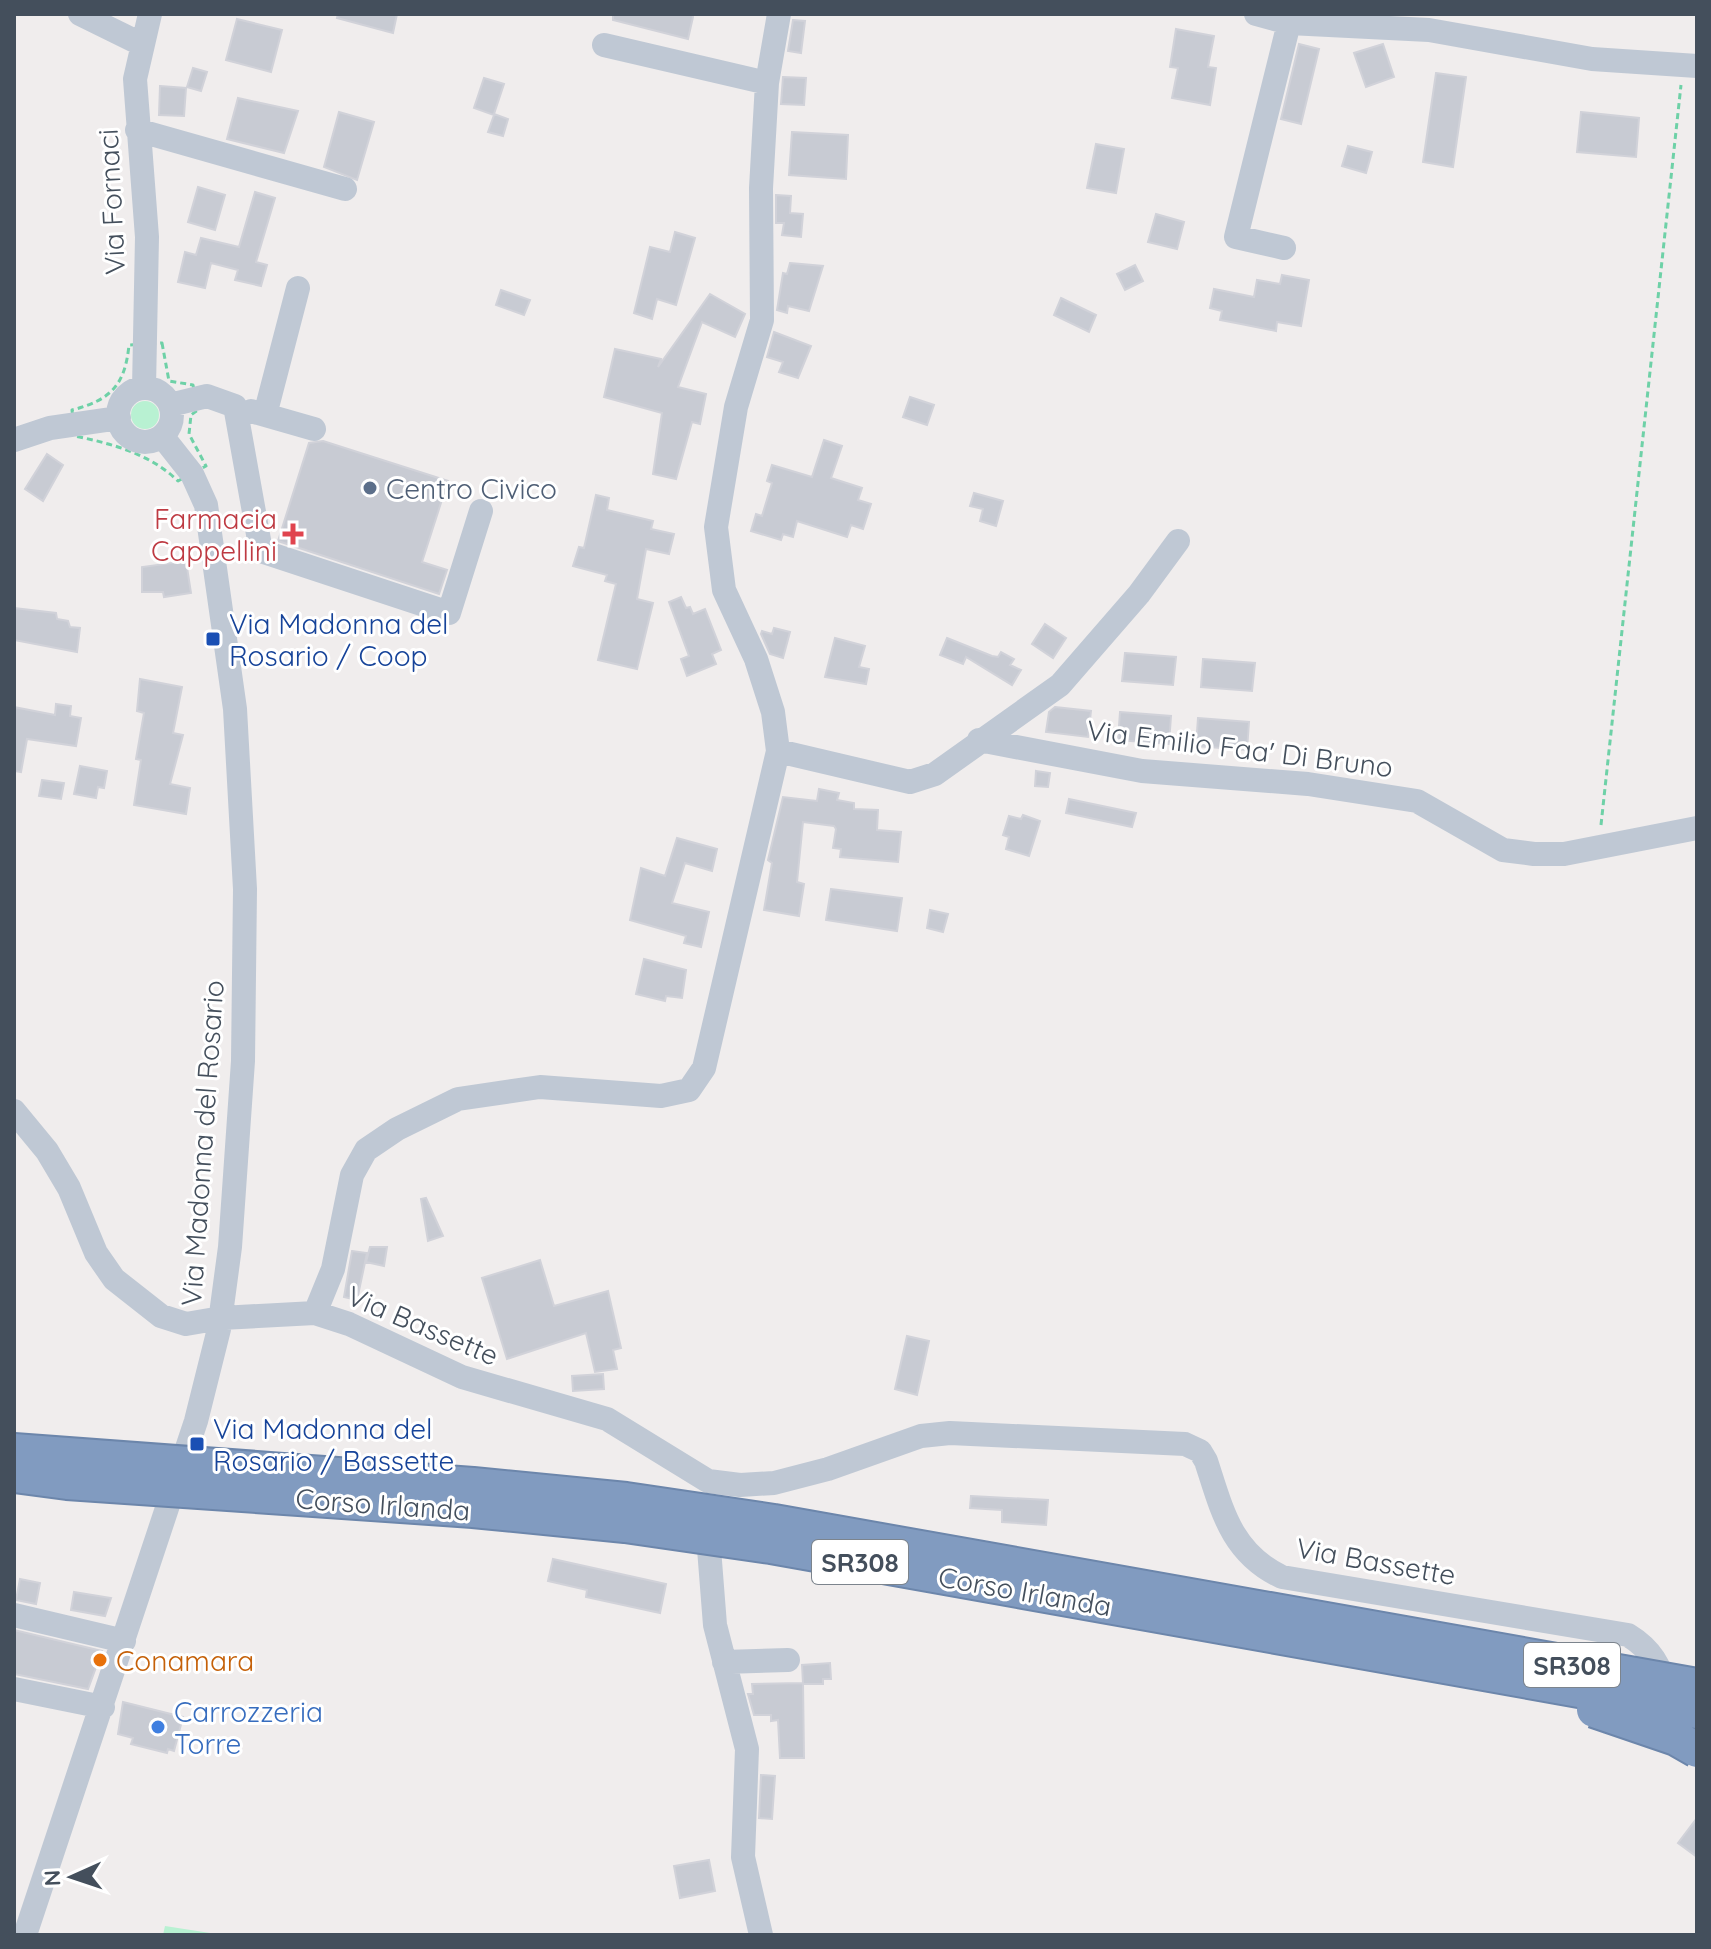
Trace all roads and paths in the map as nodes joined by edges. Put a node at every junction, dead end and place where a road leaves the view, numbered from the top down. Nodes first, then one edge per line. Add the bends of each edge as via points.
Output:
1 (80, 14) edge
2 (150, 14) edge
3 (779, 14) edge
4 (1256, 14) edge
5 (1289, 23) junction
6 (141, 44) junction
7 (604, 45) dead end
8 (1690, 65) edge
9 (767, 83) junction
10 (137, 130) junction
11 (345, 189) dead end
12 (1284, 248) dead end
13 (298, 288) dead end
14 (162, 343) dead end
15 (129, 345) dead end
16 (193, 385) dead end
17 (144, 388) junction
18 (170, 405) junction
19 (235, 406) junction
20 (72, 410) dead end
21 (198, 410) dead end
22 (265, 415) junction
23 (119, 418) junction
24 (314, 429) dead end
25 (75, 436) dead end
26 (162, 436) junction
27 (14, 440) edge
28 (206, 466) dead end
29 (178, 481) dead end
30 (481, 511) dead end
31 (1178, 541) dead end
32 (990, 742) junction
33 (778, 751) junction
34 (1600, 827) dead end
35 (1697, 828) edge
36 (14, 1111) edge
37 (315, 1313) junction
38 (221, 1318) junction
39 (14, 1451) edge
40 (14, 1475) edge
41 (708, 1481) junction
42 (14, 1615) edge
43 (124, 1641) junction
44 (1447, 1643) junction
45 (788, 1660) dead end
46 (724, 1662) junction
47 (1697, 1664) edge
48 (1495, 1676) junction
49 (1697, 1686) edge
50 (14, 1689) edge
51 (103, 1707) junction
52 (1697, 1711) edge
53 (1697, 1750) edge
54 (1697, 1763) edge
55 (25, 1935) edge
56 (761, 1935) edge

1 - 6 street
2 - 6 street, Via Fornaci
3 - 9 street
4 - 5 street
5 - 8 street via 1429,30 1592,59
5 - 12 street via 1236,237
6 - 10 street, Via Fornaci via 135,79
7 - 9 street
8 - 34 path
9 - 33 street via 762,320 736,407 716,527 724,590 756,659 773,712
10 - 11 street
10 - 17 street, Via Fornaci via 147,237
13 - 22 street
14 - 16 path via 169,381
15 - 20 path via 123,378 116,387
17 - 18 street via 163,395
17 - 23 street via 125,398
18 - 19 street via 207,396
18 - 26 street via 172,419
19 - 22 street
19 - 30 street via 261,551 449,613
21 - 28 path via 191,415 189,434
22 - 24 street
23 - 26 street via 124,432 135,440 149,442
23 - 27 street via 50,428
25 - 29 path via 152,459
26 - 38 street, Via Madonna del Rosario via 192,474 206,505 239,761 245,889 243,1061
31 - 32 street via 1060,685
32 - 33 street via 935,774 910,782
32 - 35 street, Via Emilio Faa' Di Bruno via 1142,771 1308,784 1417,801 1503,850 1534,854 1564,854
33 - 37 street via 704,1068 689,1090 661,1096 540,1087 458,1099 397,1129 366,1150 352,1175 333,1269
36 - 38 street, Via Bassette via 47,1151 114,1279 161,1316 186,1324
37 - 38 street, Via Bassette
37 - 41 street, Via Bassette via 462,1377 607,1419
38 - 43 street, Via Madonna del Rosario via 196,1421
39 - 44 highway, Corso Irlanda / SR308, bridge via 626,1500
40 - 48 highway, Corso Irlanda / SR308, bridge via 625,1525 771,1546
41 - 46 street via 707,1552
41 - 54 street, Via Bassette via 774,1483 921,1436 950,1433 1185,1444 1206,1461 1238,1545 1282,1577 1628,1635 1659,1664 1676,1734
42 - 43 street
43 - 51 street, Via Madonna del Rosario
44 - 47 highway, bridge
44 - 49 highway, Corso Irlanda / SR308, bridge
45 - 46 street
46 - 56 street via 747,1749 743,1857
48 - 52 highway, Corso Irlanda / SR308, bridge
48 - 53 highway, bridge via 1676,1738
50 - 51 street
51 - 55 street, Via Madonna del Rosario

